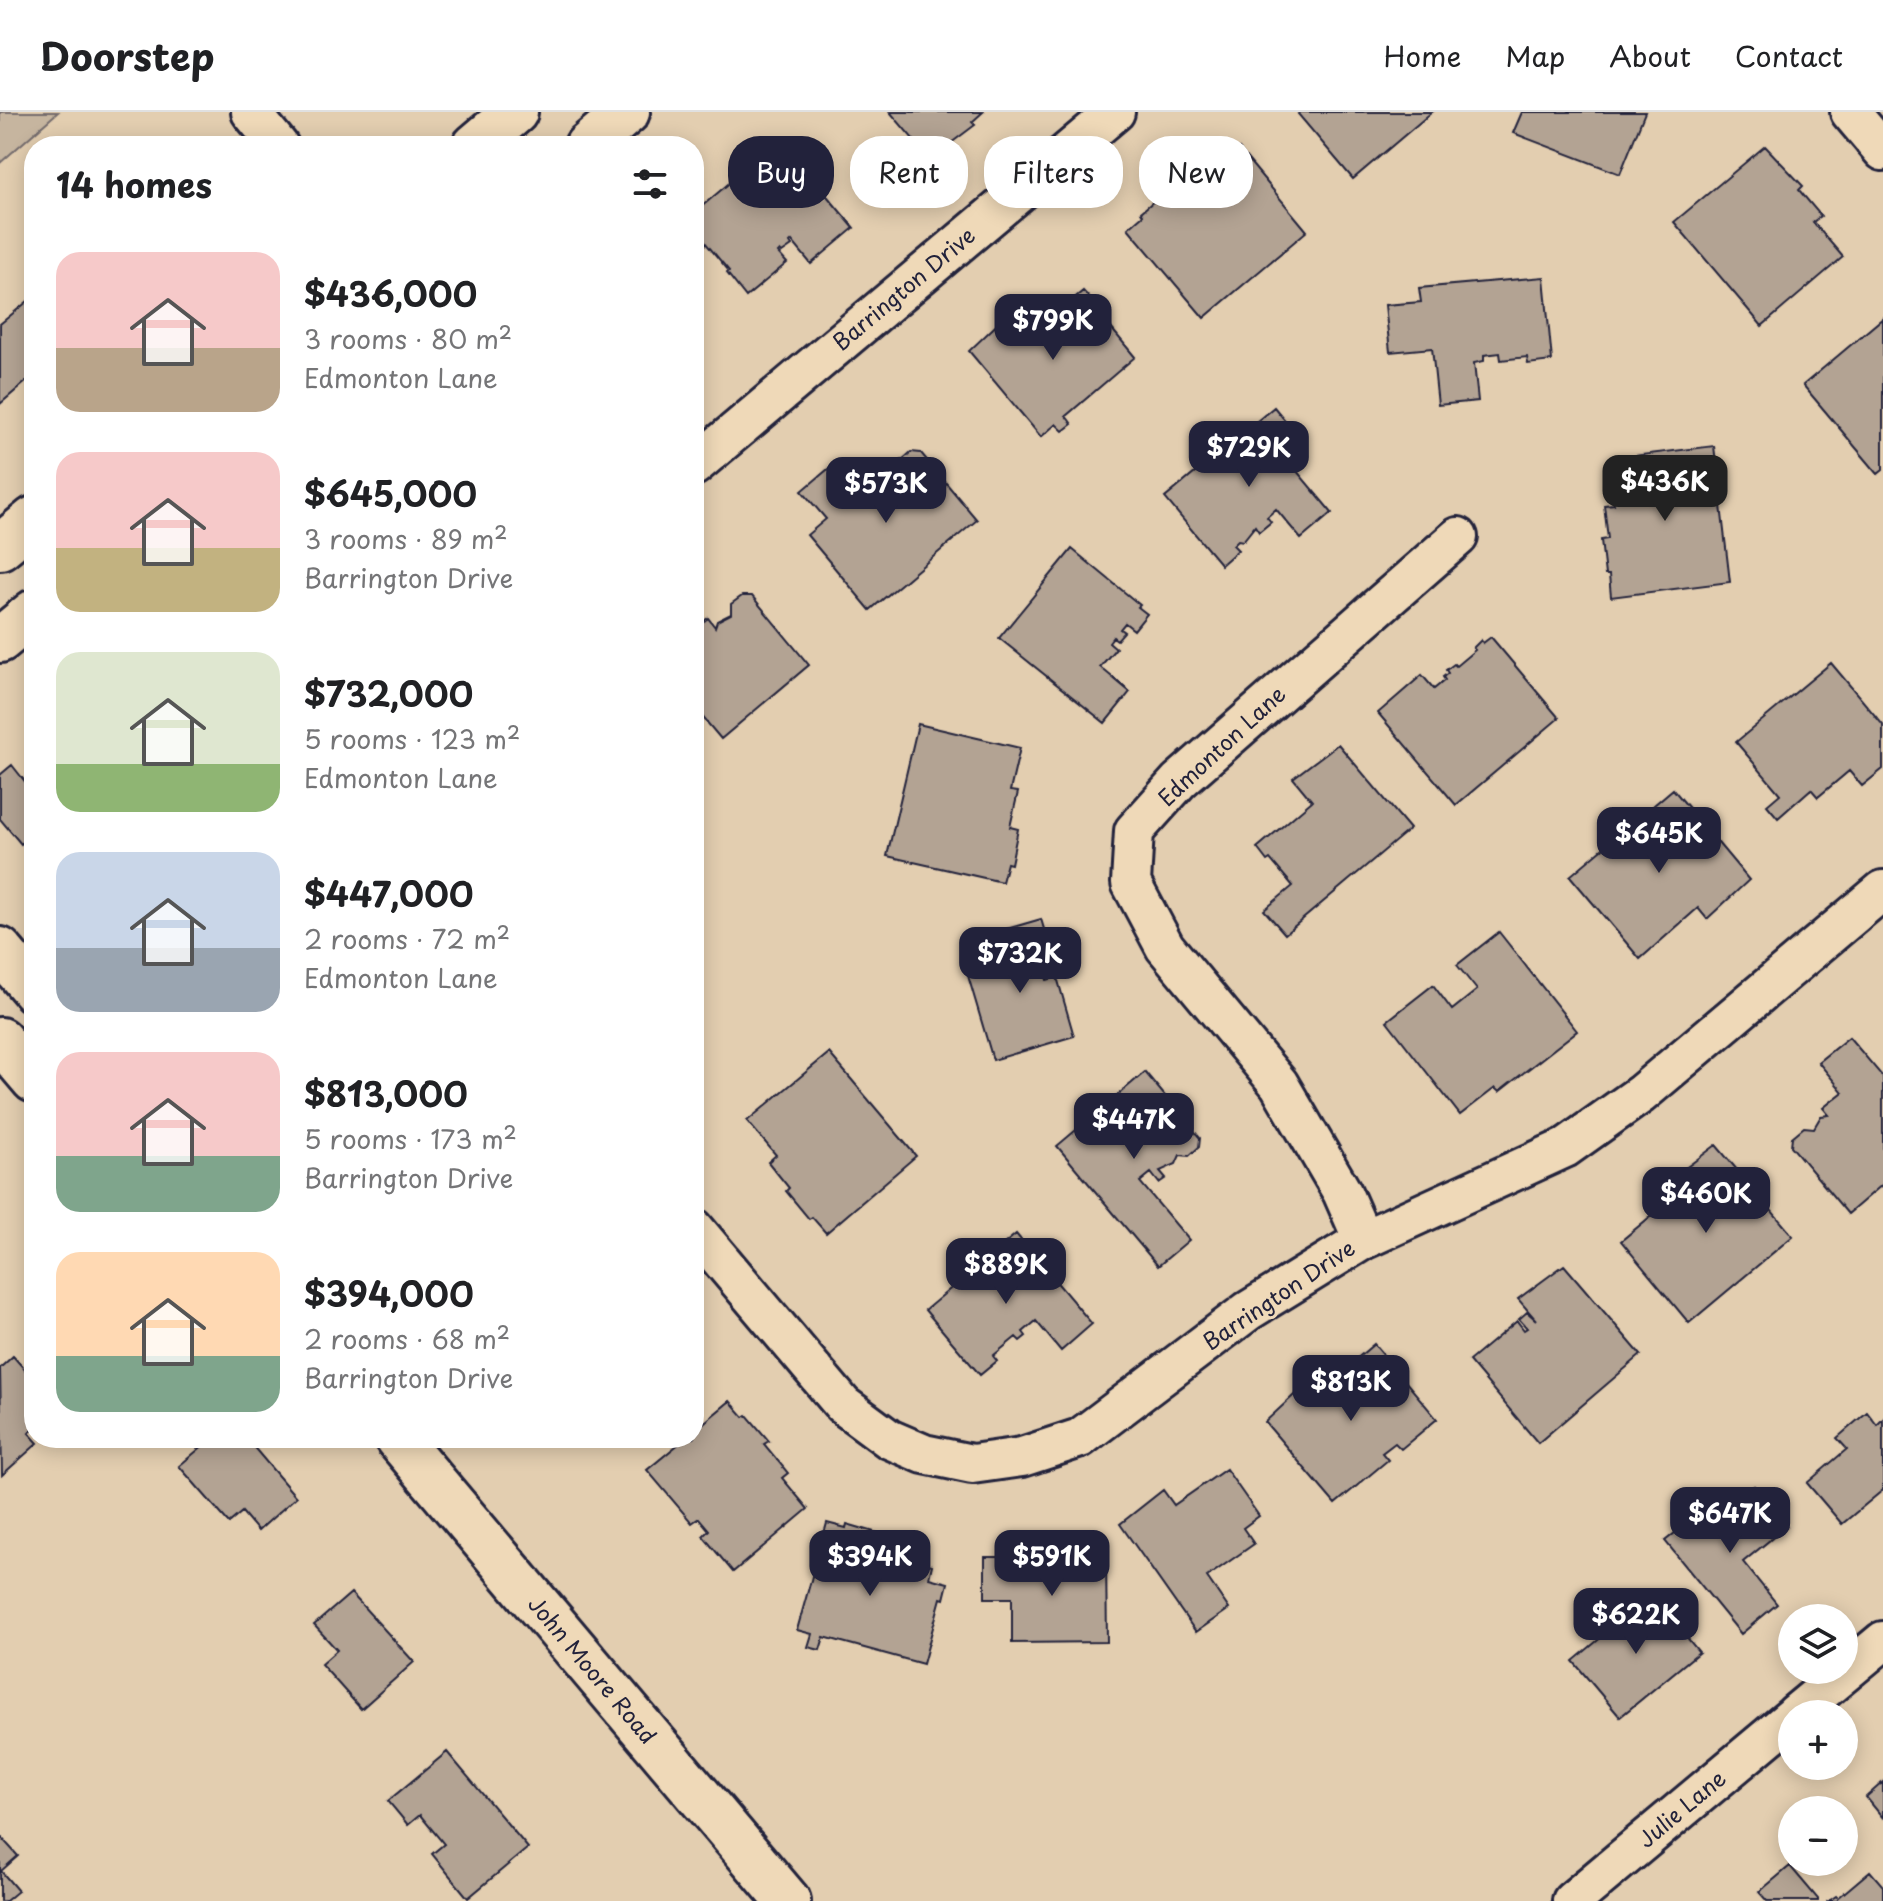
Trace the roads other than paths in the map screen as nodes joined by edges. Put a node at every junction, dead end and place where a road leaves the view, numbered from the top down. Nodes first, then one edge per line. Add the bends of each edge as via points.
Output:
1 (251, 112) edge
2 (515, 112) edge
3 (627, 112) edge
4 (1115, 112) edge
5 (1850, 112) edge
6 (271, 136) edge
7 (487, 136) edge
8 (599, 136) edge
9 (1883, 151) edge
10 (704, 458) edge
11 (24, 527) edge
12 (1458, 537) dead end
13 (0, 547) edge
14 (24, 620) edge
15 (0, 640) edge
16 (1883, 890) edge
17 (0, 950) edge
18 (24, 978) edge
19 (0, 1040) edge
20 (24, 1068) edge
21 (704, 1240) edge
22 (1363, 1240) junction
23 (405, 1448) edge
24 (1883, 1641) edge
25 (1812, 1700) edge
26 (1778, 1728) edge
27 (788, 1901) edge
28 (1572, 1901) edge

1 - 6 street
2 - 7 street
3 - 8 street
4 - 10 street, Barrington Drive
5 - 9 street
11 - 13 street
12 - 22 street, Edmonton Lane via 1179,781 1134,831 1131,883 1165,947 1279,1084 1342,1192
14 - 15 street
16 - 22 street, Barrington Drive via 1641,1094 1565,1148
17 - 18 street
19 - 20 street
21 - 22 street, Barrington Drive via 843,1405 889,1439 924,1454 972,1464 1022,1457 1080,1438 1248,1311
23 - 27 street, John Moore Road
24 - 25 street, Julie Lane
26 - 28 street, Julie Lane

